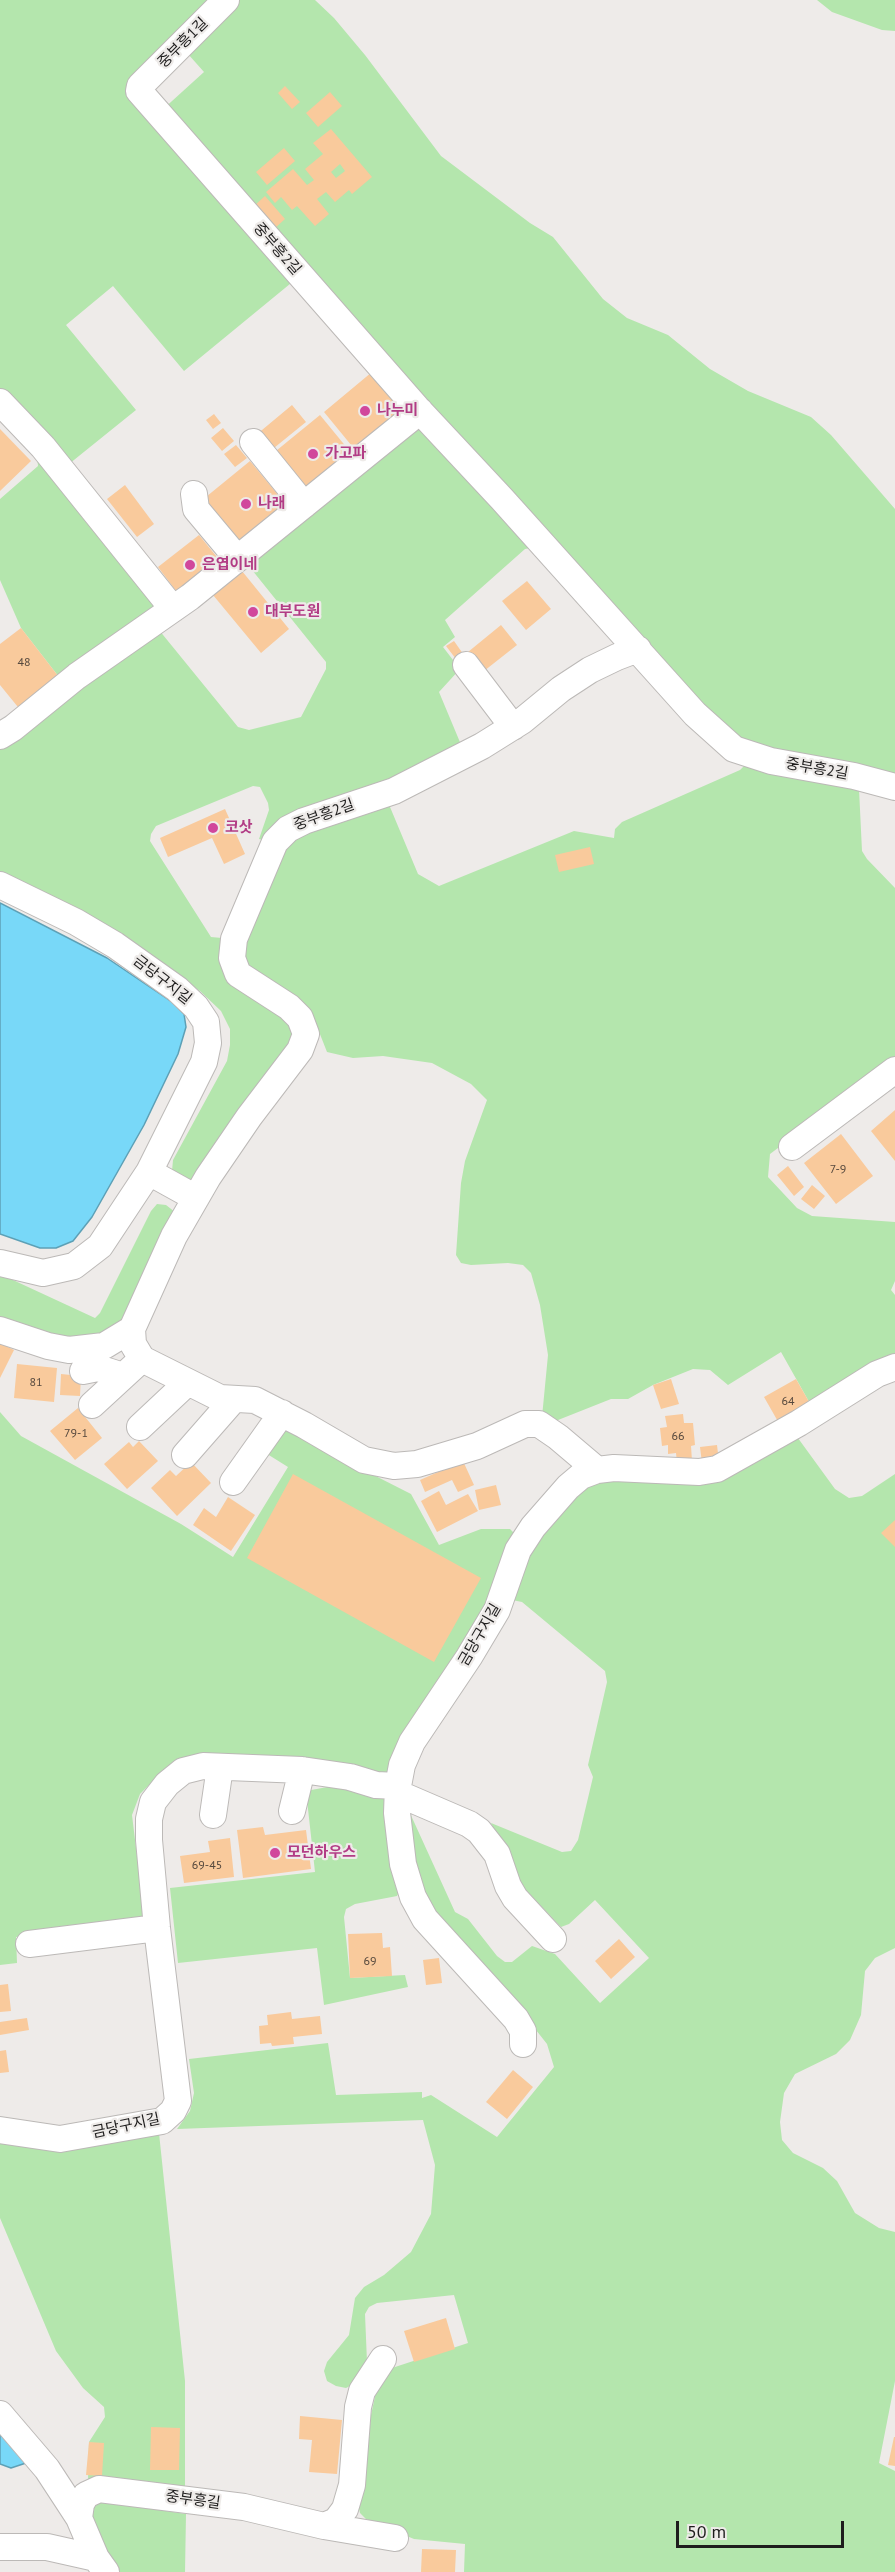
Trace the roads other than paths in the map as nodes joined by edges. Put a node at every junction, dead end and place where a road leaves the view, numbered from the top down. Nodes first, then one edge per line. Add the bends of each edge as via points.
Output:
1 (226, 0) edge
2 (140, 86) joint
3 (0, 402) edge
4 (420, 411) junction
5 (253, 442) dead end
6 (194, 494) dead end
7 (304, 505) junction
8 (237, 558) junction
9 (173, 609) junction
10 (638, 649) junction
11 (466, 665) dead end
12 (513, 727) junction
13 (0, 736) edge
14 (895, 787) edge
15 (0, 885) edge
16 (895, 1070) edge
17 (792, 1147) dead end
18 (149, 1172) junction
19 (196, 1198) junction
20 (0, 1263) edge
21 (132, 1329) junction
22 (0, 1330) edge
23 (133, 1367) junction
24 (895, 1367) edge
25 (83, 1371) dead end
26 (188, 1382) junction
27 (234, 1399) junction
28 (92, 1405) dead end
29 (282, 1413) junction
30 (140, 1427) dead end
31 (185, 1455) dead end
32 (597, 1470) junction
33 (233, 1482) dead end
34 (220, 1767) junction
35 (302, 1770) junction
36 (397, 1789) junction
37 (292, 1811) dead end
38 (213, 1815) dead end
39 (157, 1928) junction
40 (553, 1939) dead end
41 (29, 1944) dead end
42 (523, 2044) dead end
43 (0, 2130) edge
44 (383, 2359) dead end
45 (0, 2414) edge
46 (79, 2518) junction
47 (324, 2526) junction
48 (395, 2538) dead end
49 (0, 2547) edge
50 (101, 2565) edge

1 - 2 lane, 중부흥1길
2 - 4 lane, 중부흥2길 via 139,91
3 - 9 lane via 43,447
4 - 7 lane
4 - 10 lane, 중부흥2길
5 - 7 lane
6 - 8 lane via 196,509
7 - 8 lane
8 - 9 lane
9 - 13 lane
10 - 12 lane, 중부흥2길 via 590,670
10 - 14 lane, 중부흥2길 via 695,714 734,749 771,761
11 - 12 lane
12 - 19 lane, 중부흥2길 via 394,791 288,829 275,842 234,939 232,958 238,974 289,1007 300,1018 306,1034 300,1050 249,1117
15 - 18 lane, 금당구지길 via 115,945 177,989 206,1022 208,1043 204,1062
16 - 17 lane
18 - 19 lane
18 - 20 lane, 금당구지길 via 100,1246 74,1266 43,1274
19 - 21 lane via 174,1236
21 - 22 lane via 104,1346 69,1350
21 - 23 lane
23 - 25 lane
23 - 26 lane
23 - 28 lane
24 - 32 lane, 금당구지길 via 717,1469
26 - 27 lane via 220,1398
26 - 30 lane
27 - 29 lane via 255,1400
27 - 31 lane
29 - 32 lane via 364,1461 394,1466 417,1464 477,1446 525,1424 539,1424
29 - 33 lane
32 - 36 lane, 금당구지길 via 568,1487 518,1550 497,1610 412,1742
34 - 35 lane, 금당구지길
34 - 38 lane
34 - 39 lane, 금당구지길 via 203,1766 183,1772 153,1802 149,1840
35 - 36 lane, 금당구지길
35 - 37 lane
36 - 40 lane, 금당구지길 via 479,1831 497,1854 511,1892
36 - 42 lane, 금당구지길 via 403,1864 413,1897 425,1920 516,2019 523,2031
39 - 41 lane
39 - 43 lane, 금당구지길 via 177,2086 178,2101 173,2111 162,2121 60,2139
44 - 47 lane via 362,2391 352,2485 345,2509 336,2521
45 - 46 lane via 47,2469
46 - 47 lane, 중부흥길 via 86,2495 99,2489 244,2507
46 - 50 lane
47 - 48 lane, 중부흥길
49 - 50 lane via 48,2547

